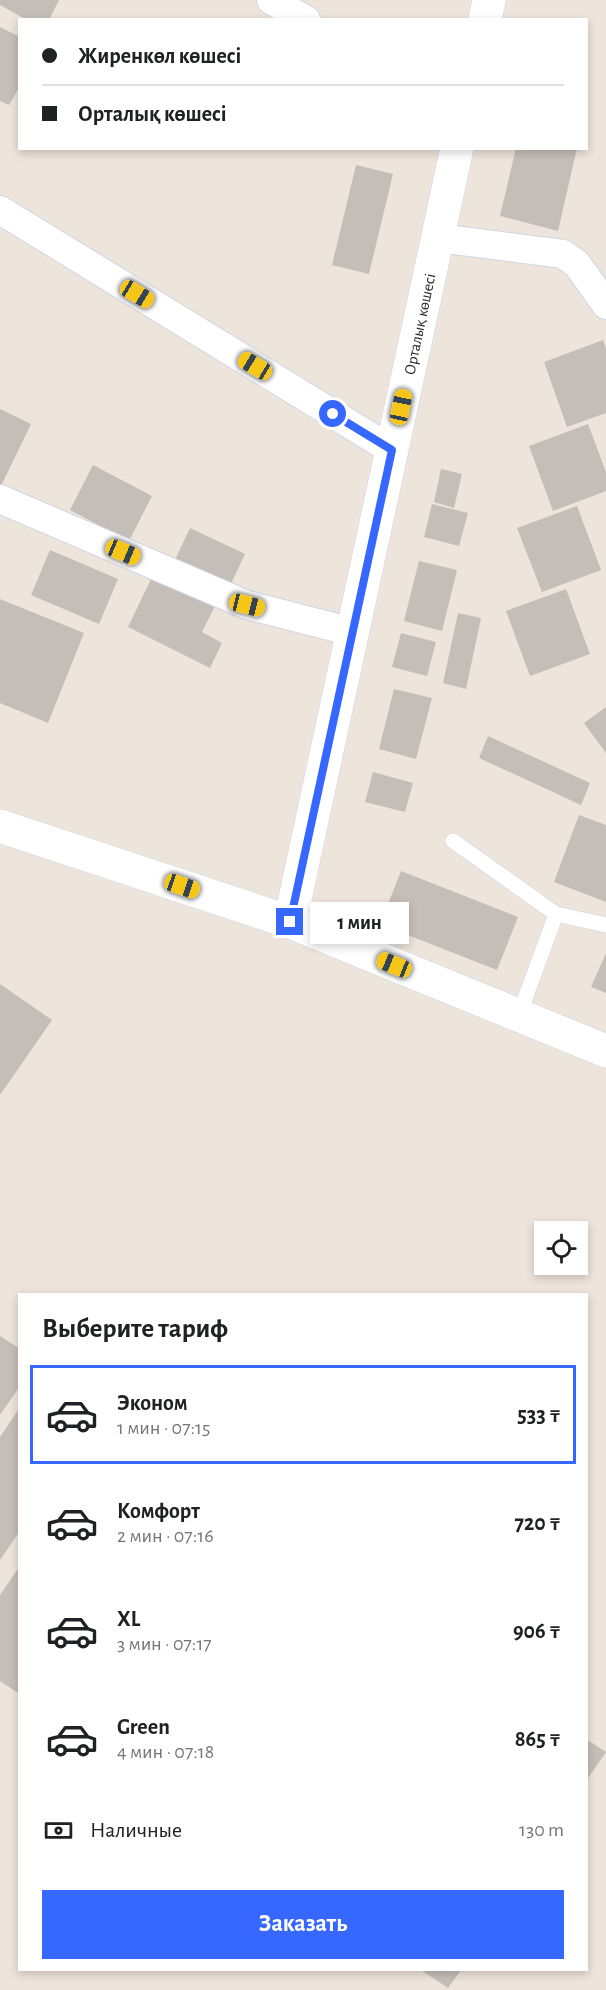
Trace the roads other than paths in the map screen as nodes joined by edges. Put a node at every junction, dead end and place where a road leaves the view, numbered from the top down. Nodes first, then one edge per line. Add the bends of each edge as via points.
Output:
1 (271, 0) edge
2 (489, 0) edge
3 (302, 18) edge
4 (485, 18) edge
5 (457, 150) edge
6 (0, 210) edge
7 (438, 238) junction
8 (606, 305) edge
9 (392, 450) junction
10 (0, 499) edge
11 (353, 632) junction
12 (0, 826) edge
13 (453, 841) dead end
14 (556, 914) junction
15 (290, 922) junction
16 (606, 925) edge
17 (519, 1016) junction
18 (606, 1051) edge

1 - 3 street
2 - 4 main road
5 - 7 main road, Орталық көшесі
6 - 9 street
7 - 8 street via 563,255 578,264
7 - 9 main road, Орталық көшесі
9 - 11 main road, Орталық көшесі
10 - 11 street via 247,605
11 - 15 main road, Орталық көшесі
12 - 15 main road
13 - 14 lane
14 - 16 lane
14 - 17 lane
15 - 17 main road
17 - 18 main road

